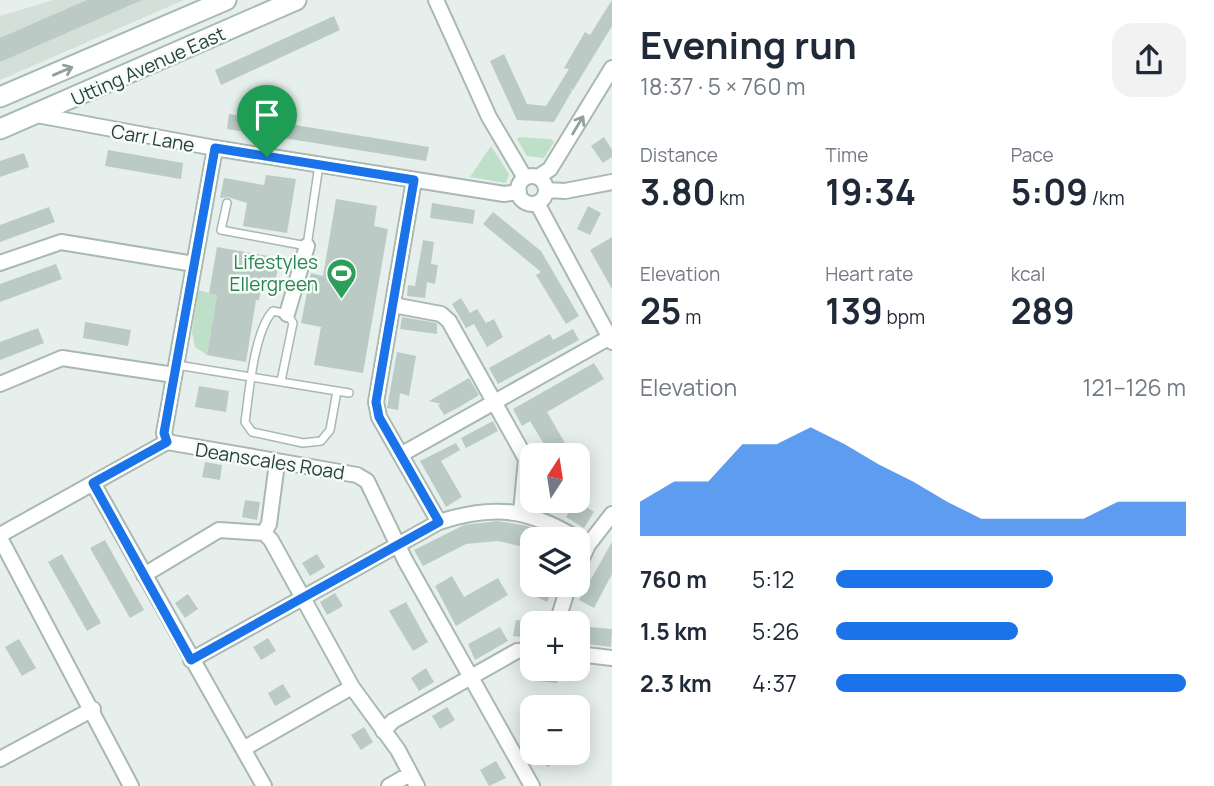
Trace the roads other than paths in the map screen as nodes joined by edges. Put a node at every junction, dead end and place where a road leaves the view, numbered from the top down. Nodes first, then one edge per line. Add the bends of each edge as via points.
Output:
1 (226, 0) edge
2 (296, 0) edge
3 (436, 0) edge
4 (612, 68) edge
5 (0, 97) edge
6 (37, 115) junction
7 (0, 129) edge
8 (215, 148) junction
9 (319, 165) junction
10 (414, 180) junction
11 (612, 182) edge
12 (537, 187) junction
13 (519, 192) junction
14 (227, 203) dead end
15 (307, 246) junction
16 (0, 263) edge
17 (194, 264) junction
18 (393, 305) junction
19 (287, 314) junction
20 (611, 339) edge
21 (175, 370) junction
22 (252, 376) junction
23 (281, 381) junction
24 (0, 384) edge
25 (337, 391) junction
26 (349, 393) dead end
27 (496, 402) junction
28 (167, 442) junction
29 (520, 448) edge
30 (402, 454) junction
31 (277, 463) junction
32 (93, 483) junction
33 (520, 512) edge
34 (523, 513) edge
35 (612, 513) edge
36 (439, 522) junction
37 (556, 527) edge
38 (264, 533) junction
39 (0, 536) edge
40 (590, 542) edge
41 (400, 543) junction
42 (144, 575) junction
43 (302, 598) junction
44 (520, 651) edge
45 (590, 655) edge
46 (612, 658) edge
47 (191, 660) junction
48 (471, 677) junction
49 (352, 687) junction
50 (93, 709) junction
51 (383, 731) junction
52 (243, 749) junction
53 (0, 760) edge
54 (414, 780) edge
55 (131, 786) edge
56 (264, 786) edge
57 (389, 786) edge
58 (533, 786) edge

5 -> 1 street, Utting Avenue East
2 - 6 street, Utting Avenue East
3 - 12 street via 489,117
12 -> 4 street
6 - 7 street, Utting Avenue East
6 - 8 street, Carr Lane
8 - 9 street, Carr Lane
8 - 17 street
9 - 10 street, Carr Lane
9 - 15 lane
10 - 13 street, Carr Lane via 504,194
10 - 18 street
11 - 12 street via 565,191
12 - 13 street via 519,184
12 - 13 street via 528,203
12 - 20 street
14 - 15 lane via 221,230
15 - 19 street
16 - 17 street via 61,242
17 - 21 street
18 - 27 street via 441,314 449,321
18 - 30 street via 376,402 379,417
19 - 22 lane via 273,311 265,320
19 - 23 lane via 293,323
20 - 27 street
21 - 22 lane
21 - 24 street via 62,358
21 - 28 street via 164,433
22 - 23 lane
22 - 25 lane via 245,422 251,432 263,437 321,441 330,430
23 - 25 lane
25 - 26 lane
27 - 29 street
27 - 30 street
28 - 31 street, Deanscales Road
28 - 32 street
30 - 36 street
31 - 38 street
31 - 41 street, Deanscales Road via 357,475 367,481
32 - 39 street
32 - 42 street
33 - 36 street via 469,512
34 - 37 street
35 - 40 street
36 - 41 street
38 - 42 street via 219,530
38 - 43 street
39 - 50 street
41 - 43 street
41 - 48 street
42 - 47 street
43 - 47 street
43 - 49 street
44 - 48 street
45 - 46 street
47 - 52 street
48 - 51 street
48 - 58 street
49 - 51 street
49 - 52 street
50 - 53 street
50 - 55 street
51 - 54 street
52 - 56 street
54 - 57 street

